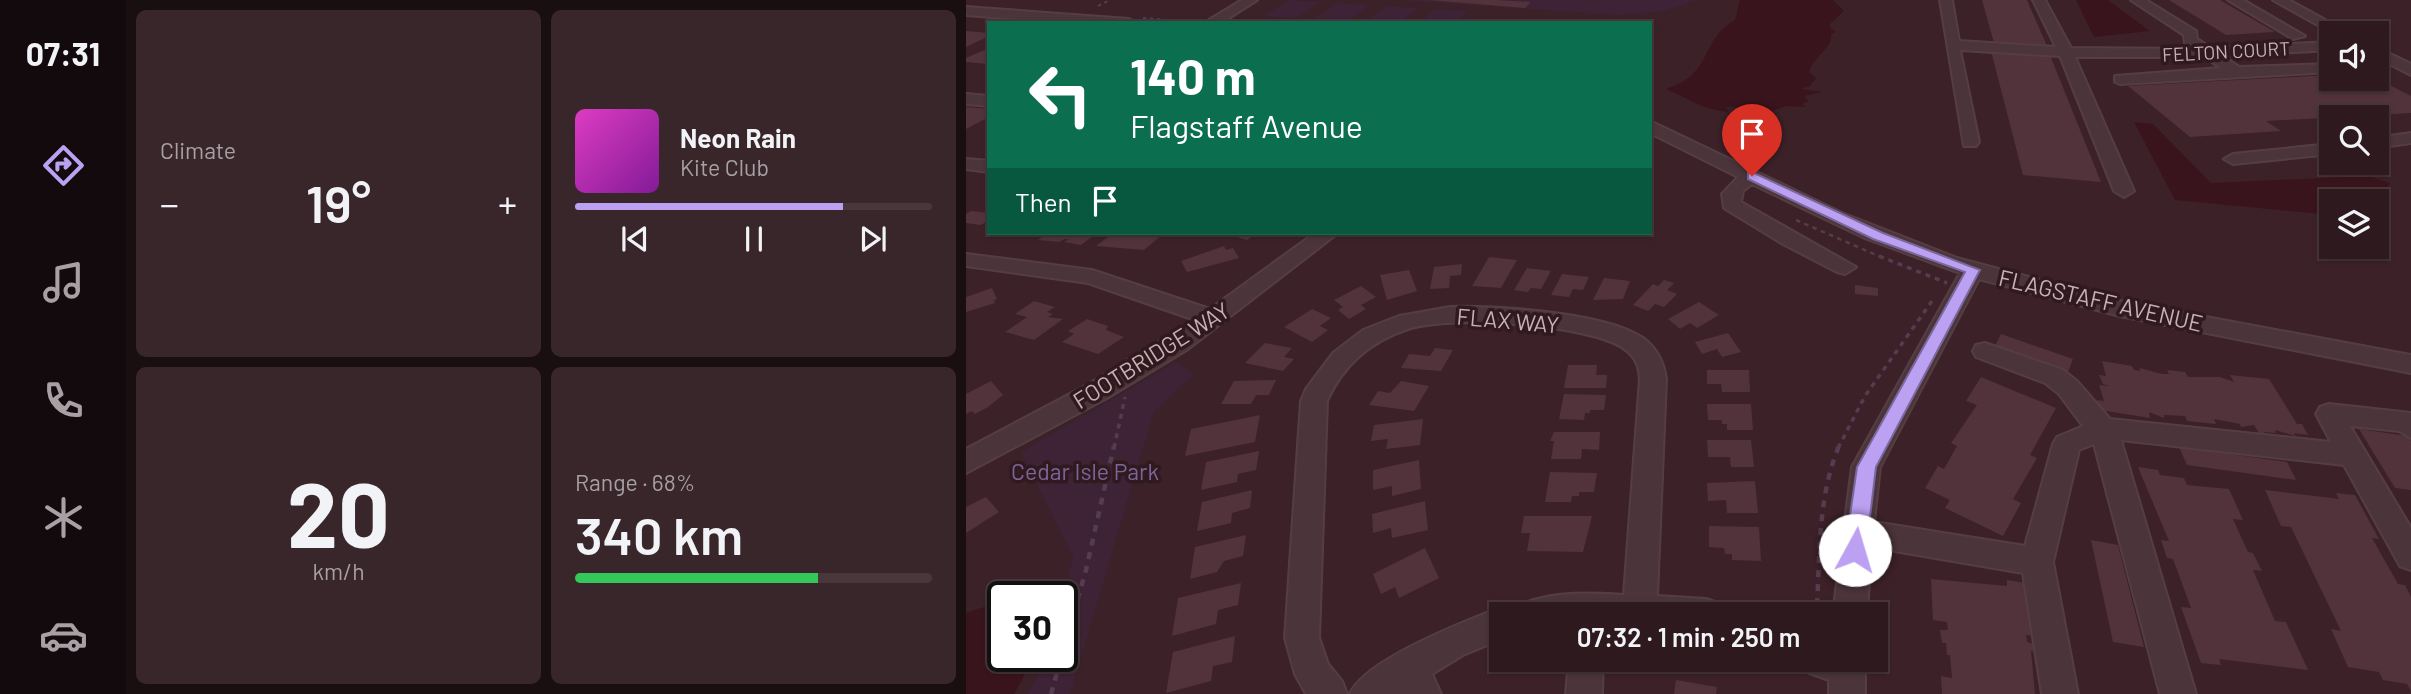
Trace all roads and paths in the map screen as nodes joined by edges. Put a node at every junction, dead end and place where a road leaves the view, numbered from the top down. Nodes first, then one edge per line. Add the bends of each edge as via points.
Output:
1 (997, 0) edge
2 (1251, 0) edge
3 (1945, 0) edge
4 (2039, 0) edge
5 (2137, 0) edge
6 (2234, 0) edge
7 (2279, 0) edge
8 (968, 11) edge
9 (1102, 21) edge
10 (1215, 21) edge
11 (2319, 21) edge
12 (2298, 36) dead end
13 (2389, 43) edge
14 (2399, 43) dead end
15 (1952, 45) junction
16 (2319, 47) edge
17 (2066, 52) junction
18 (2207, 52) junction
19 (2389, 58) edge
20 (2319, 69) edge
21 (2411, 70) edge
22 (2236, 72) junction
23 (2120, 79) dead end
24 (966, 99) edge
25 (987, 101) edge
26 (1652, 127) edge
27 (2411, 138) edge
28 (1970, 142) dead end
29 (2389, 142) edge
30 (2319, 150) edge
31 (2233, 159) dead end
32 (966, 164) edge
33 (987, 167) edge
34 (1752, 176) junction
35 (2124, 191) dead end
36 (1325, 235) edge
37 (966, 260) edge
38 (1845, 267) dead end
39 (1973, 270) junction
40 (1210, 317) junction
41 (1984, 351) dead end
42 (2411, 364) edge
43 (1128, 384) dead end
44 (2104, 428) junction
45 (2411, 428) edge
46 (2353, 455) junction
47 (966, 462) edge
48 (1857, 532) junction
49 (2411, 556) edge
50 (2037, 562) junction
51 (1644, 602) edge
52 (1851, 602) edge
53 (1489, 628) edge
54 (1585, 672) edge
55 (1416, 680) edge
56 (1051, 694) edge
57 (1329, 694) edge
58 (1368, 694) edge
59 (1584, 694) edge
60 (2060, 694) edge
61 (2178, 694) edge

1 - 8 street
2 - 10 street
3 - 15 street
4 - 17 street
5 - 18 street via 2191,34 2190,40
6 - 12 street
7 - 11 street
8 - 9 street
13 - 14 street
15 - 17 street, FELTON COURT
15 - 28 street
16 - 18 street, FELTON COURT
17 - 18 street, FELTON COURT
17 - 35 street
18 - 22 street
19 - 21 street
20 - 22 street
22 - 23 street
24 - 25 street
26 - 34 street, FLAGSTAFF AVENUE
27 - 29 street
30 - 31 street
32 - 33 street
34 - 38 street via 1736,186 1731,204
34 - 39 street, FLAGSTAFF AVENUE via 1878,236
36 - 40 street, FOOTBRIDGE WAY
37 - 40 street via 1092,277
39 - 42 street, FLAGSTAFF AVENUE via 2116,308
39 - 48 street via 1866,467
40 - 47 street, FOOTBRIDGE WAY via 1179,343
41 - 44 street via 2058,378 2077,396 2087,418
43 - 56 path via 1086,570
44 - 46 street
44 - 50 street via 2067,444
44 - 61 street
45 - 46 street via 2407,422 2329,414
46 - 49 street
48 - 50 street
48 - 52 street
50 - 60 street
51 - 57 street, FLAX WAY via 1653,379 1646,354 1628,339 1597,329 1463,314 1423,317 1382,331 1348,352 1329,371 1314,401 1302,638 1313,674
53 - 55 street via 1451,643
54 - 59 street
55 - 58 street

